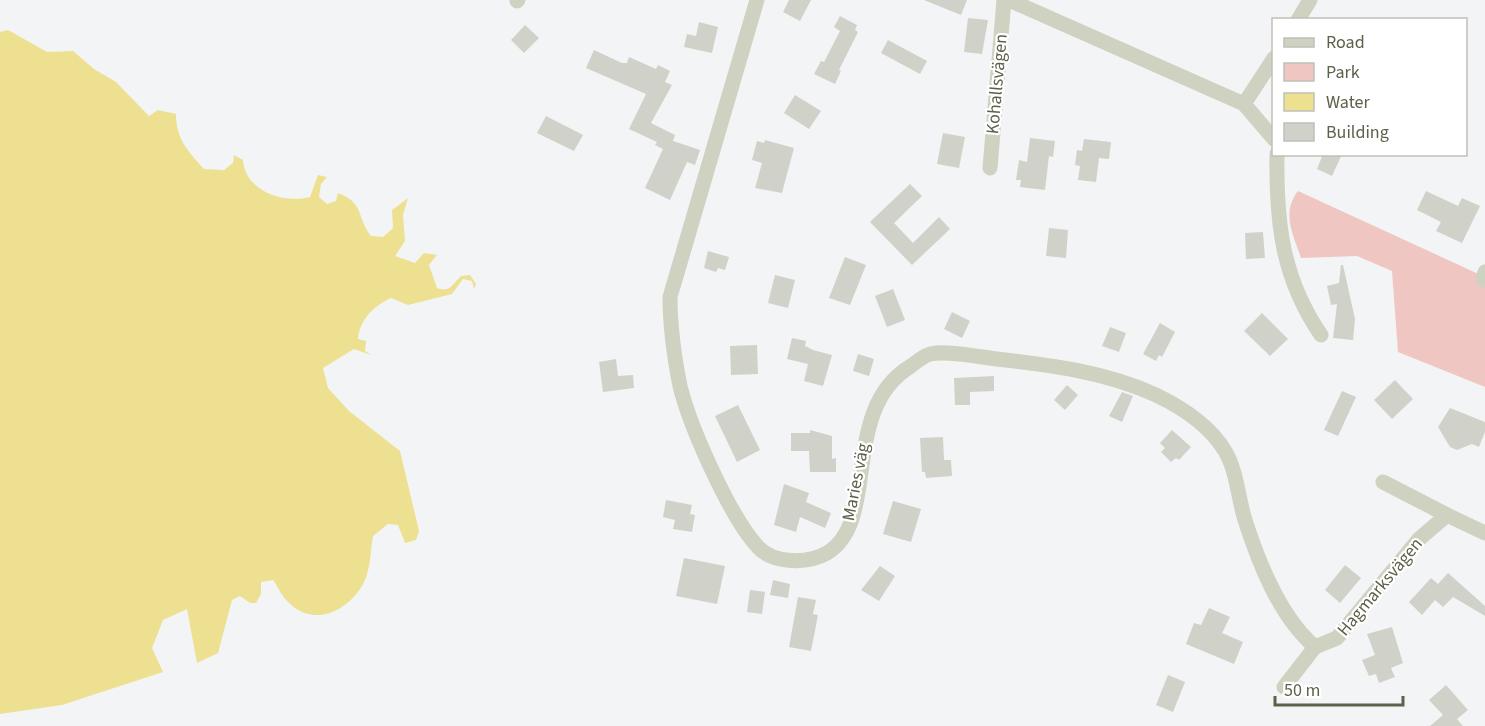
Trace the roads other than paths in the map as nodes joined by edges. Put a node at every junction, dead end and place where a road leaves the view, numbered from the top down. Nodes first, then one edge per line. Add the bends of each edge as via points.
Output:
1 (757, 0) edge
2 (1004, 0) edge
3 (1010, 0) edge
4 (1310, 0) edge
5 (1299, 18) edge
6 (1272, 61) edge
7 (1244, 104) junction
8 (1272, 137) edge
9 (1277, 156) edge
10 (990, 168) dead end
11 (1321, 335) dead end
12 (1383, 482) dead end
13 (1447, 515) junction
14 (1485, 533) edge
15 (1315, 647) junction
16 (1284, 687) dead end

1 - 15 street, Maries väg via 670,297 670,332 692,423 722,488 759,549 787,560 811,560 828,552 847,531 868,425 877,403 898,374 930,354 1064,367 1109,378 1174,404 1199,422 1223,448 1262,564 1282,607 1302,636
2 - 10 street, Kohallsvägen
3 - 7 street
4 - 5 street
6 - 7 street
7 - 8 street
9 - 11 street via 1276,208 1293,285
12 - 13 street
13 - 14 street
13 - 15 street, Hagmarksvägen via 1419,539 1337,638
15 - 16 street, Hagmarksvägen

